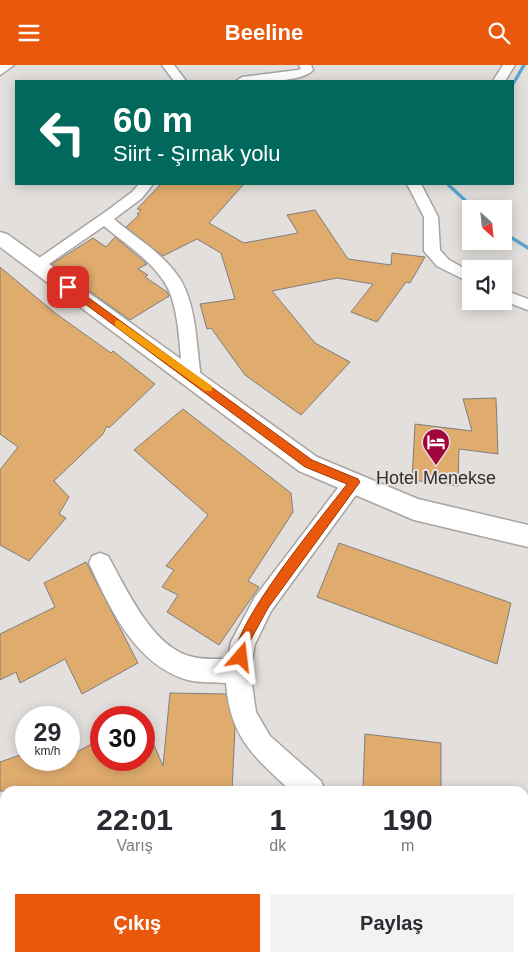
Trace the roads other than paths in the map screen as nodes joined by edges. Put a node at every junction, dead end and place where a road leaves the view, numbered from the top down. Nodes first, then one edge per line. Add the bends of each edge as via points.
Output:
1 (8, 65) edge
2 (168, 65) edge
3 (304, 65) edge
4 (509, 65) edge
5 (0, 71) edge
6 (179, 80) edge
7 (249, 80) edge
8 (501, 80) edge
9 (145, 185) edge
10 (415, 185) edge
11 (104, 219) junction
12 (0, 238) edge
13 (36, 265) junction
14 (462, 273) edge
15 (512, 298) edge
16 (528, 305) edge
17 (192, 377) junction
18 (354, 482) junction
19 (528, 536) edge
20 (100, 563) dead end
21 (238, 671) junction
22 (306, 786) edge

1 - 5 street
2 - 6 street
3 - 7 street via 307,70 301,73
4 - 8 street
9 - 11 street via 137,195
10 - 14 street via 431,217 432,251 443,263
11 - 13 street
11 - 17 street via 173,282 179,297
12 - 13 street
13 - 17 street
15 - 16 street
17 - 18 street via 308,463
18 - 19 street via 414,509
18 - 21 street via 264,604 243,642
20 - 21 street via 153,649 185,667
21 - 22 street via 245,717 262,745

